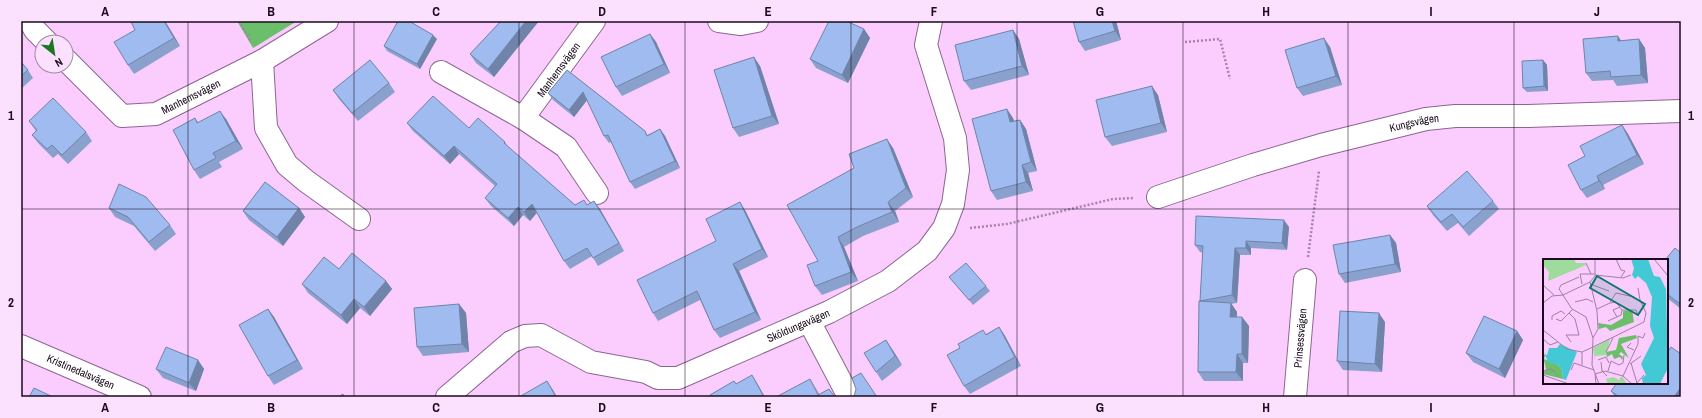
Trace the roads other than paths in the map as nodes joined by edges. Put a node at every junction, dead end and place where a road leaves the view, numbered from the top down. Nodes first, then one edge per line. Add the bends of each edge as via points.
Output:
1 (30, 21) edge
2 (327, 21) edge
3 (594, 21) edge
4 (719, 21) edge
5 (757, 21) edge
6 (931, 21) edge
7 (39, 34) edge
8 (262, 61) junction
9 (74, 68) edge
10 (441, 72) dead end
11 (1681, 111) edge
12 (523, 118) junction
13 (597, 192) dead end
14 (1158, 197) dead end
15 (359, 219) dead end
16 (1305, 280) road end
17 (810, 321) junction
18 (21, 346) edge
19 (140, 397) edge
20 (447, 397) edge
21 (849, 397) edge
22 (1295, 397) edge

1 - 7 street
2 - 8 street, Manhemsvägen
3 - 12 street, Manhemsvägen
4 - 5 street via 741,24
6 - 17 street, Sköldungavägen via 926,45 955,138 958,170 953,204 944,228 927,251 888,281
8 - 9 street, Manhemsvägen via 156,114 122,116
8 - 15 street via 266,128 287,165
10 - 12 street
11 - 14 street, Kungsvägen via 1455,116 1426,119 1321,145
12 - 13 street via 566,147
16 - 22 street, Prinsessvägen
17 - 20 street, Sköldungavägen via 678,378 658,378 646,372 591,362 541,335 525,336 511,342
17 - 21 street
18 - 19 street, Kristinedalsvägen

